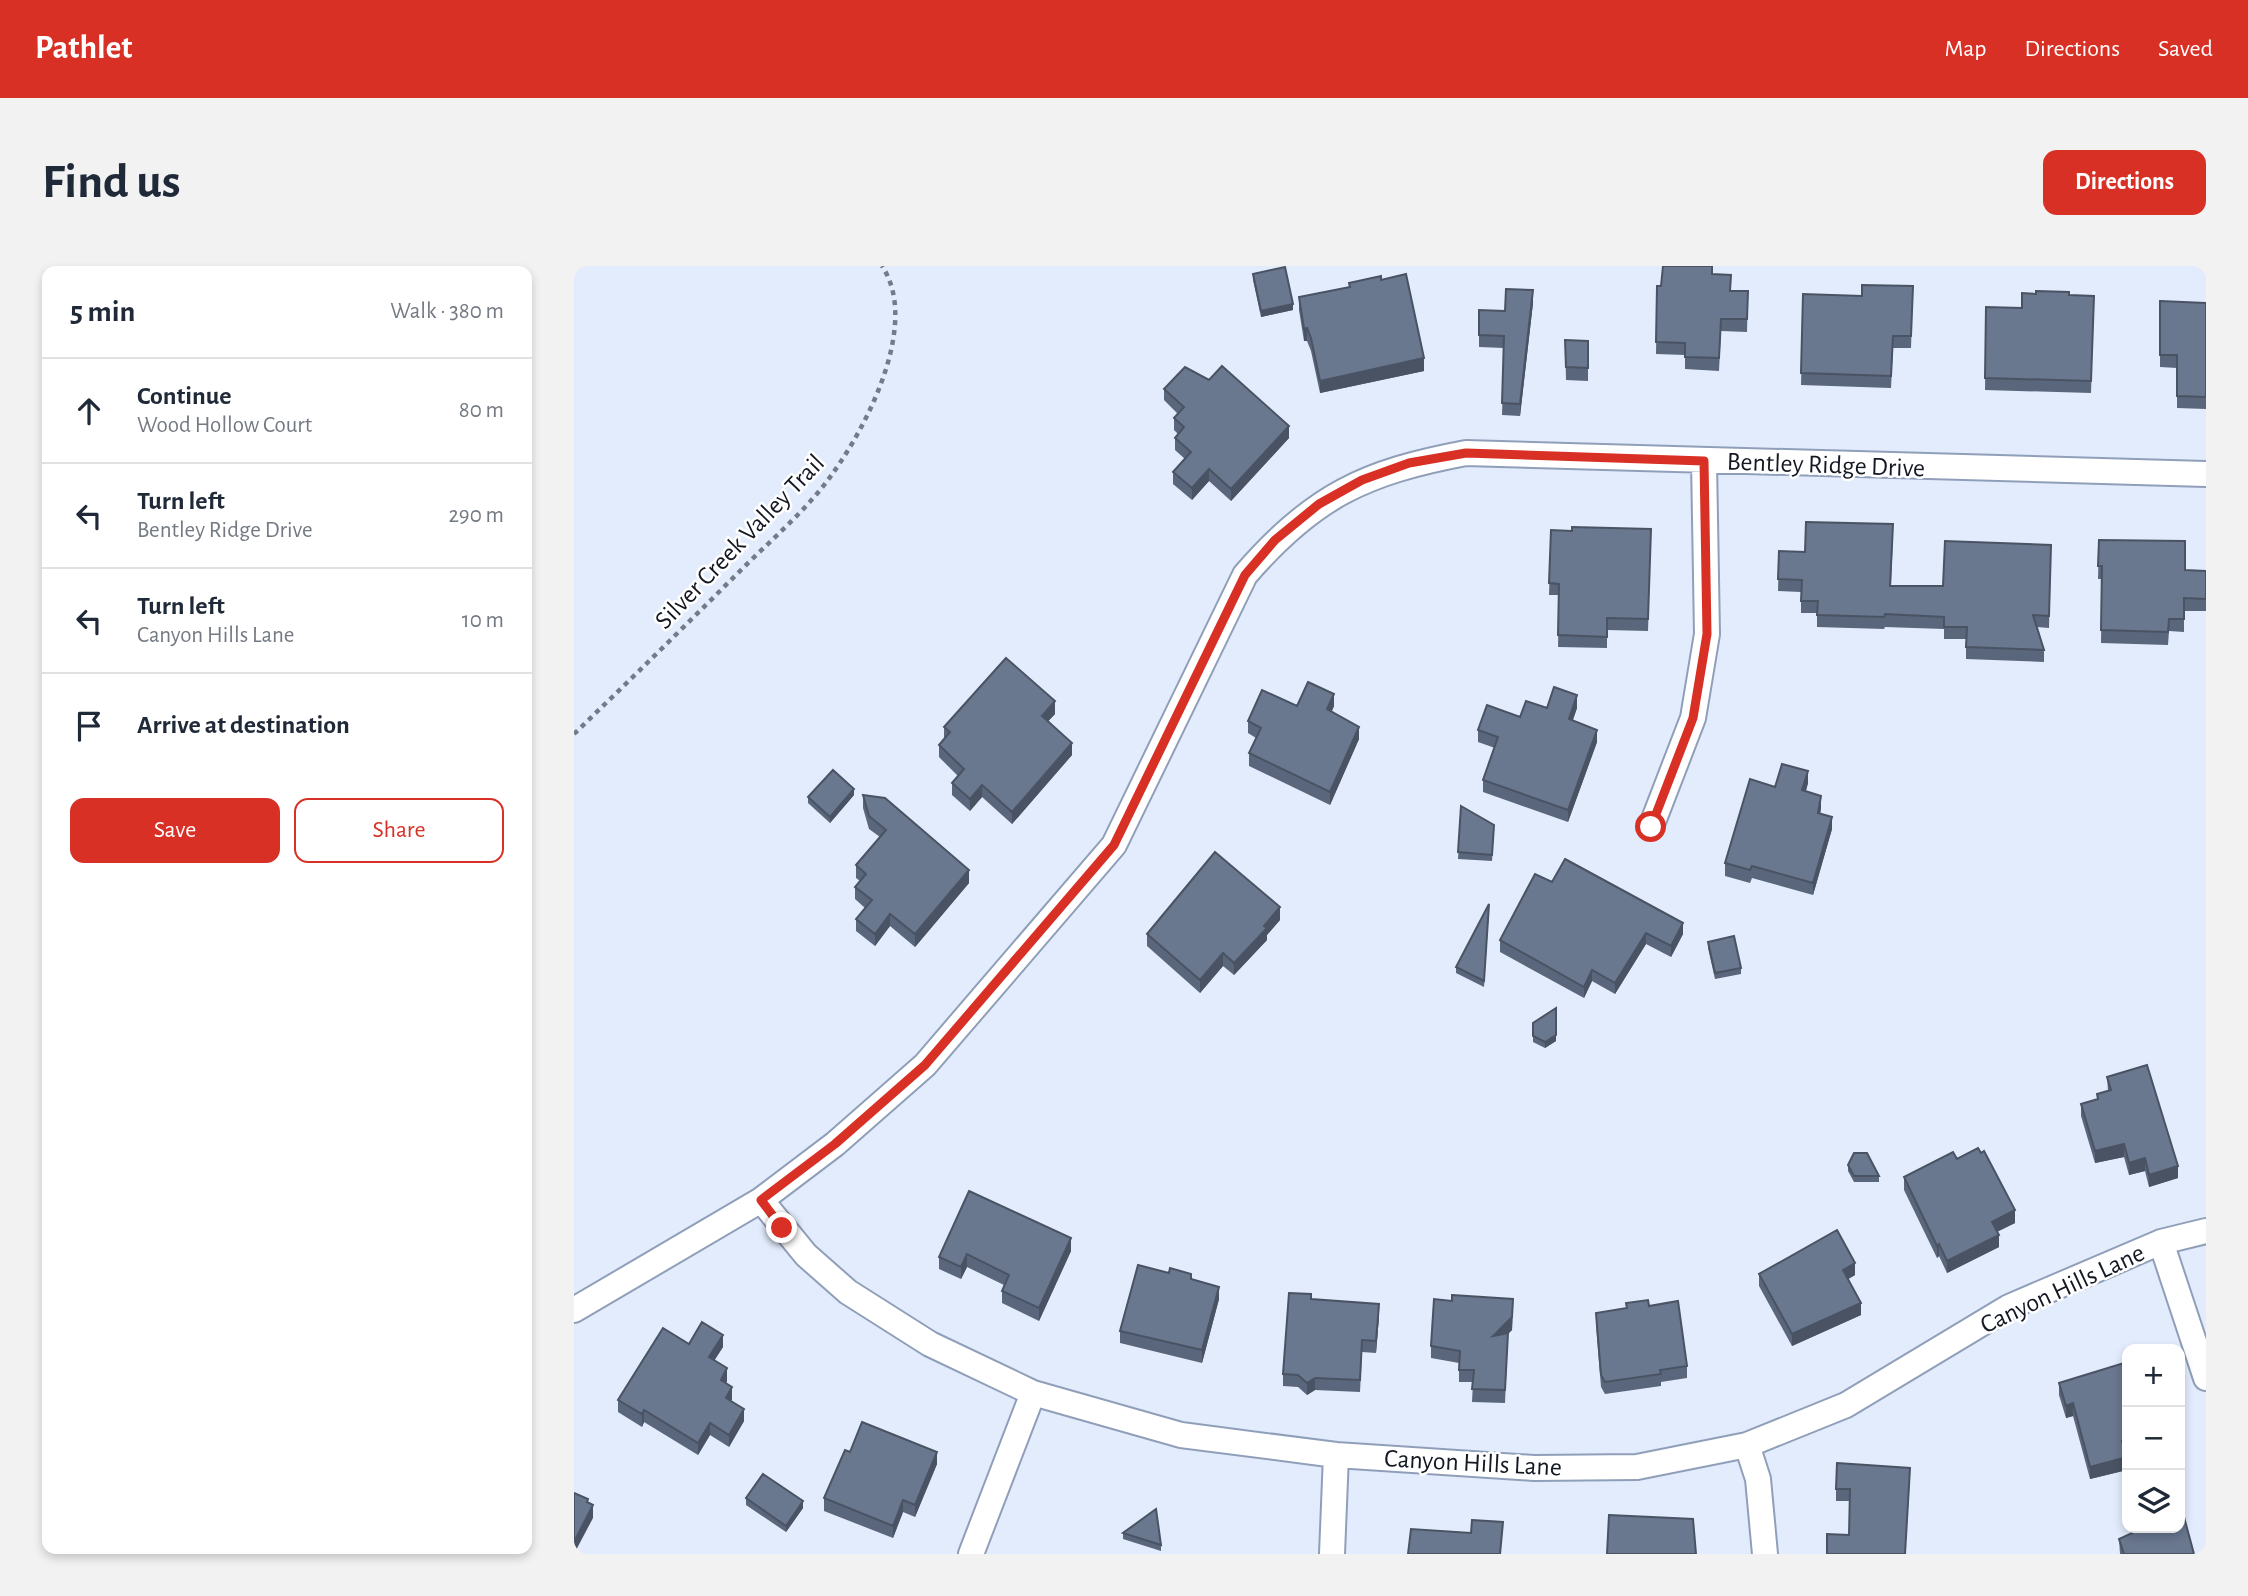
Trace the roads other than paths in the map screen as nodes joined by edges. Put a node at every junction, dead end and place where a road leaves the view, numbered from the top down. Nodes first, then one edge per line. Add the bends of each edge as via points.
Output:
1 (1704, 461) junction
2 (2206, 474) edge
3 (1651, 827) dead end
4 (761, 1200) junction
5 (2206, 1231) edge
6 (2161, 1242) junction
7 (574, 1310) edge
8 (2206, 1378) edge
9 (1033, 1394) junction
10 (1747, 1446) junction
11 (1336, 1455) junction
12 (971, 1554) edge
13 (1332, 1554) edge
14 (1765, 1554) edge

1 - 2 street, Bentley Ridge Drive
1 - 3 street via 1707,634 1693,718
1 - 4 street, Bentley Ridge Drive via 1466,453 1409,463 1362,480 1319,504 1275,540 1245,575 1114,845 925,1065 835,1144
4 - 7 street, Bentley Ridge Drive
4 - 9 street, Canyon Hills Lane via 806,1255 848,1292 930,1344
5 - 6 street, Canyon Hills Lane
6 - 8 street
6 - 10 street, Canyon Hills Lane via 2009,1307 1846,1405
9 - 11 street, Canyon Hills Lane via 1181,1436
9 - 12 street
10 - 11 street, Canyon Hills Lane via 1637,1467 1534,1468
10 - 14 street via 1758,1479
11 - 13 street

